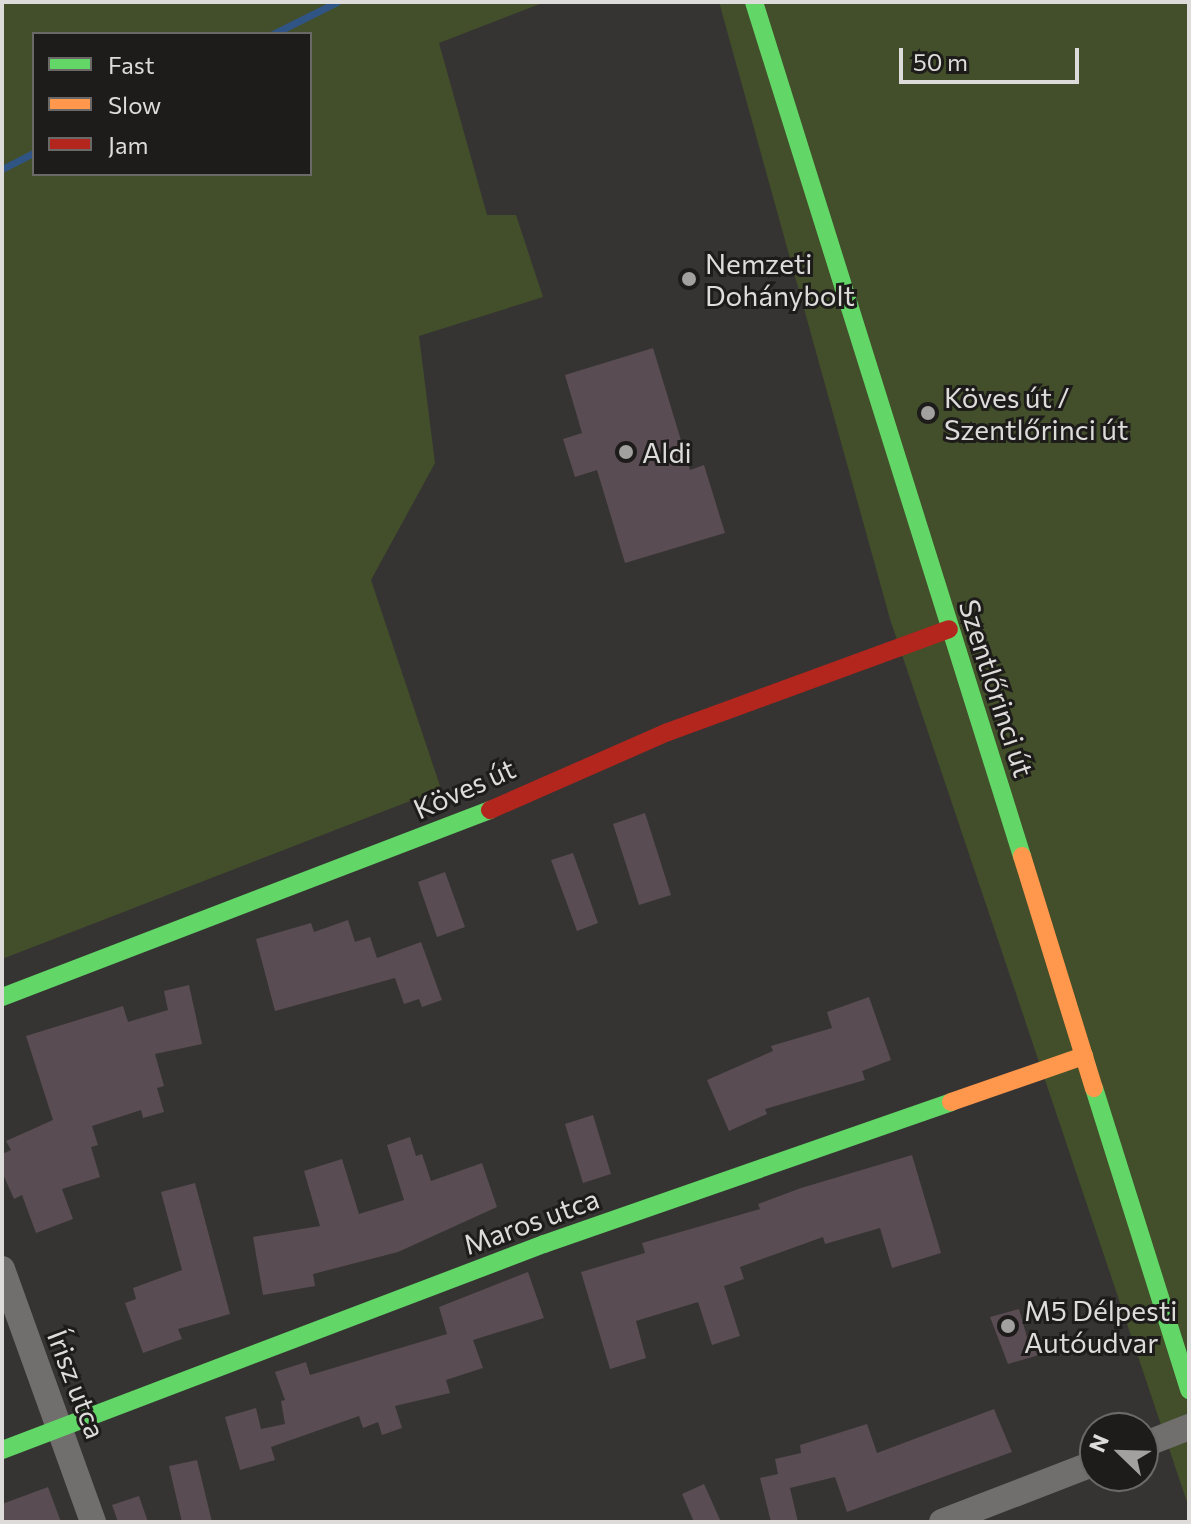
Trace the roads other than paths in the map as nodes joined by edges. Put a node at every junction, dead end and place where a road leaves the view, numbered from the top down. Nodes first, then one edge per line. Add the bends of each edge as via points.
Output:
1 (754, 2) edge
2 (949, 629) junction
3 (2, 997) edge
4 (1084, 1056) junction
5 (2, 1269) edge
6 (1189, 1390) edge
7 (1189, 1427) edge
8 (57, 1430) junction
9 (1159, 1439) edge
10 (2, 1450) edge
11 (1079, 1469) edge
12 (93, 1522) edge
13 (942, 1522) edge

1 - 2 street, Szentlőrinci út
2 - 3 street, Köves út via 668,732 429,836
2 - 4 street, Szentlőrinci út
4 - 6 street, Szentlőrinci út
4 - 8 street, Maros utca via 544,1244
5 - 8 street, Írisz utca
7 - 9 street
8 - 10 street, Maros utca
8 - 12 street, Írisz utca
11 - 13 street

